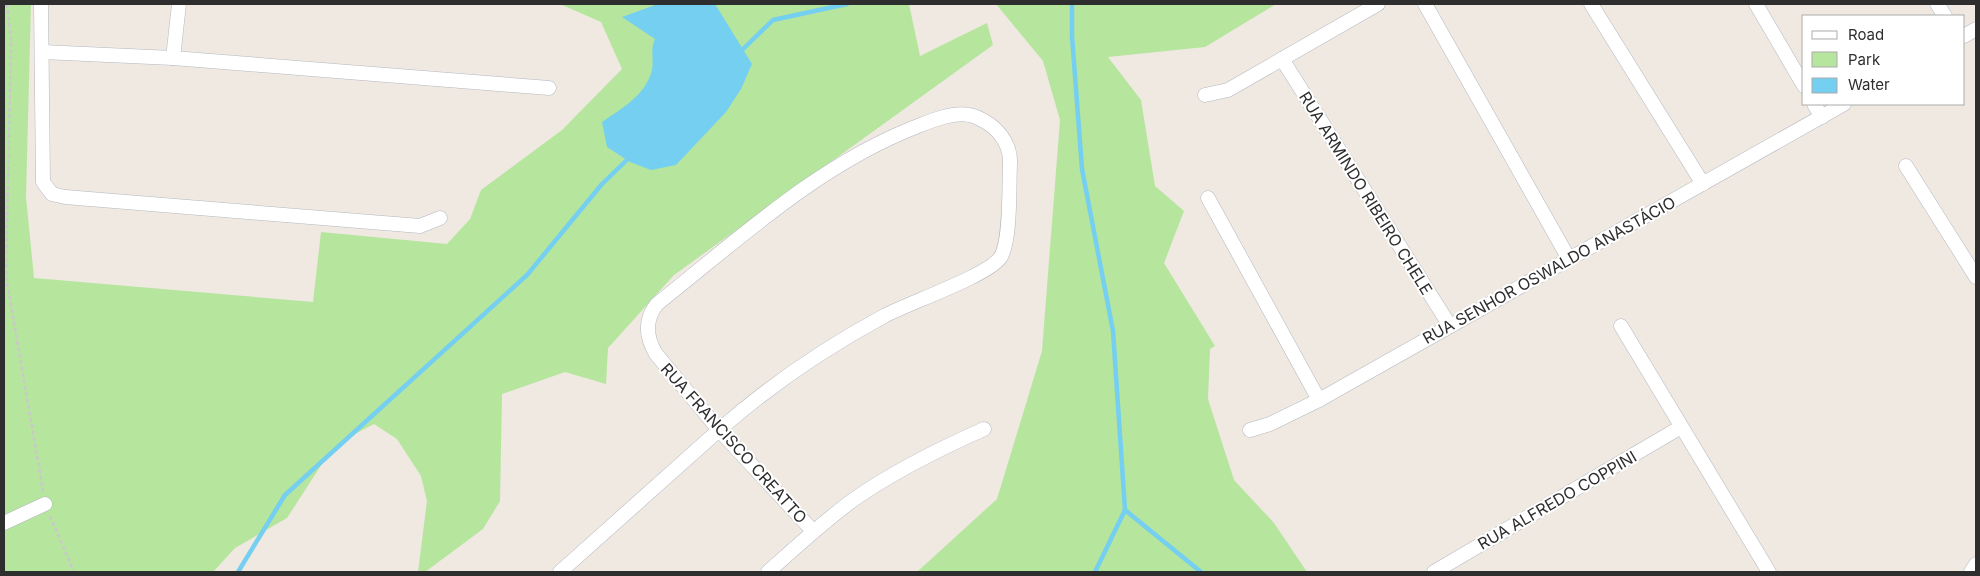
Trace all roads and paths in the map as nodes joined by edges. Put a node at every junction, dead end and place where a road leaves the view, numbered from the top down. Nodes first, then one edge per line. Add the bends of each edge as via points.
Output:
1 (7, 4) edge
2 (41, 4) edge
3 (179, 4) edge
4 (1378, 4) edge
5 (1425, 4) edge
6 (1591, 4) edge
7 (1756, 4) edge
8 (1937, 4) edge
9 (1944, 15) edge
10 (1976, 29) edge
11 (1965, 35) edge
12 (42, 52) junction
13 (173, 58) junction
14 (1282, 60) junction
15 (1802, 83) edge
16 (549, 88) dead end
17 (1205, 95) dead end
18 (1815, 105) edge
19 (1842, 105) edge
20 (1822, 116) junction
21 (1906, 166) dead end
22 (1702, 184) junction
23 (1208, 198) dead end
24 (440, 218) dead end
25 (1569, 259) junction
26 (1976, 277) edge
27 (1450, 326) junction
28 (1621, 326) dead end
29 (1320, 400) junction
30 (1681, 427) junction
31 (984, 429) dead end
32 (720, 430) junction
33 (1250, 430) dead end
34 (45, 504) junction
35 (4, 523) edge
36 (813, 531) junction
37 (1976, 564) edge
38 (74, 572) edge
39 (560, 572) edge
40 (768, 572) edge
41 (1434, 572) edge
42 (1770, 572) edge
43 (1970, 572) edge

1 - 34 path via 11,41 6,276
2 - 12 street
3 - 13 street
4 - 14 street
5 - 25 street
6 - 22 street
7 - 15 street
8 - 9 street
10 - 11 street
12 - 13 street
12 - 24 street via 44,182 52,194 420,226
13 - 16 street
14 - 17 street via 1228,90
14 - 27 street, RUA ARMINDO RIBEIRO CHELE
18 - 20 street
19 - 20 street, RUA SENHOR OSWALDO ANASTÁCIO
20 - 22 street, RUA SENHOR OSWALDO ANASTÁCIO
21 - 26 street
22 - 25 street, RUA SENHOR OSWALDO ANASTÁCIO
23 - 29 street
25 - 27 street, RUA SENHOR OSWALDO ANASTÁCIO
27 - 29 street, RUA SENHOR OSWALDO ANASTÁCIO
28 - 30 street
29 - 33 street, RUA SENHOR OSWALDO ANASTÁCIO
30 - 41 street, RUA ALFREDO COPPINI
30 - 42 street
31 - 36 street via 894,473
32 - 32 street, RUA FRANCISCO CREATTO via 811,360 884,316 979,273 999,260 1006,242 1010,159 1006,144 997,131 975,116 961,114 929,121 892,137 805,187 657,304 647,325 656,354
32 - 36 street, RUA FRANCISCO CREATTO
32 - 39 street
34 - 35 street
34 - 38 path
36 - 40 street
37 - 43 street

